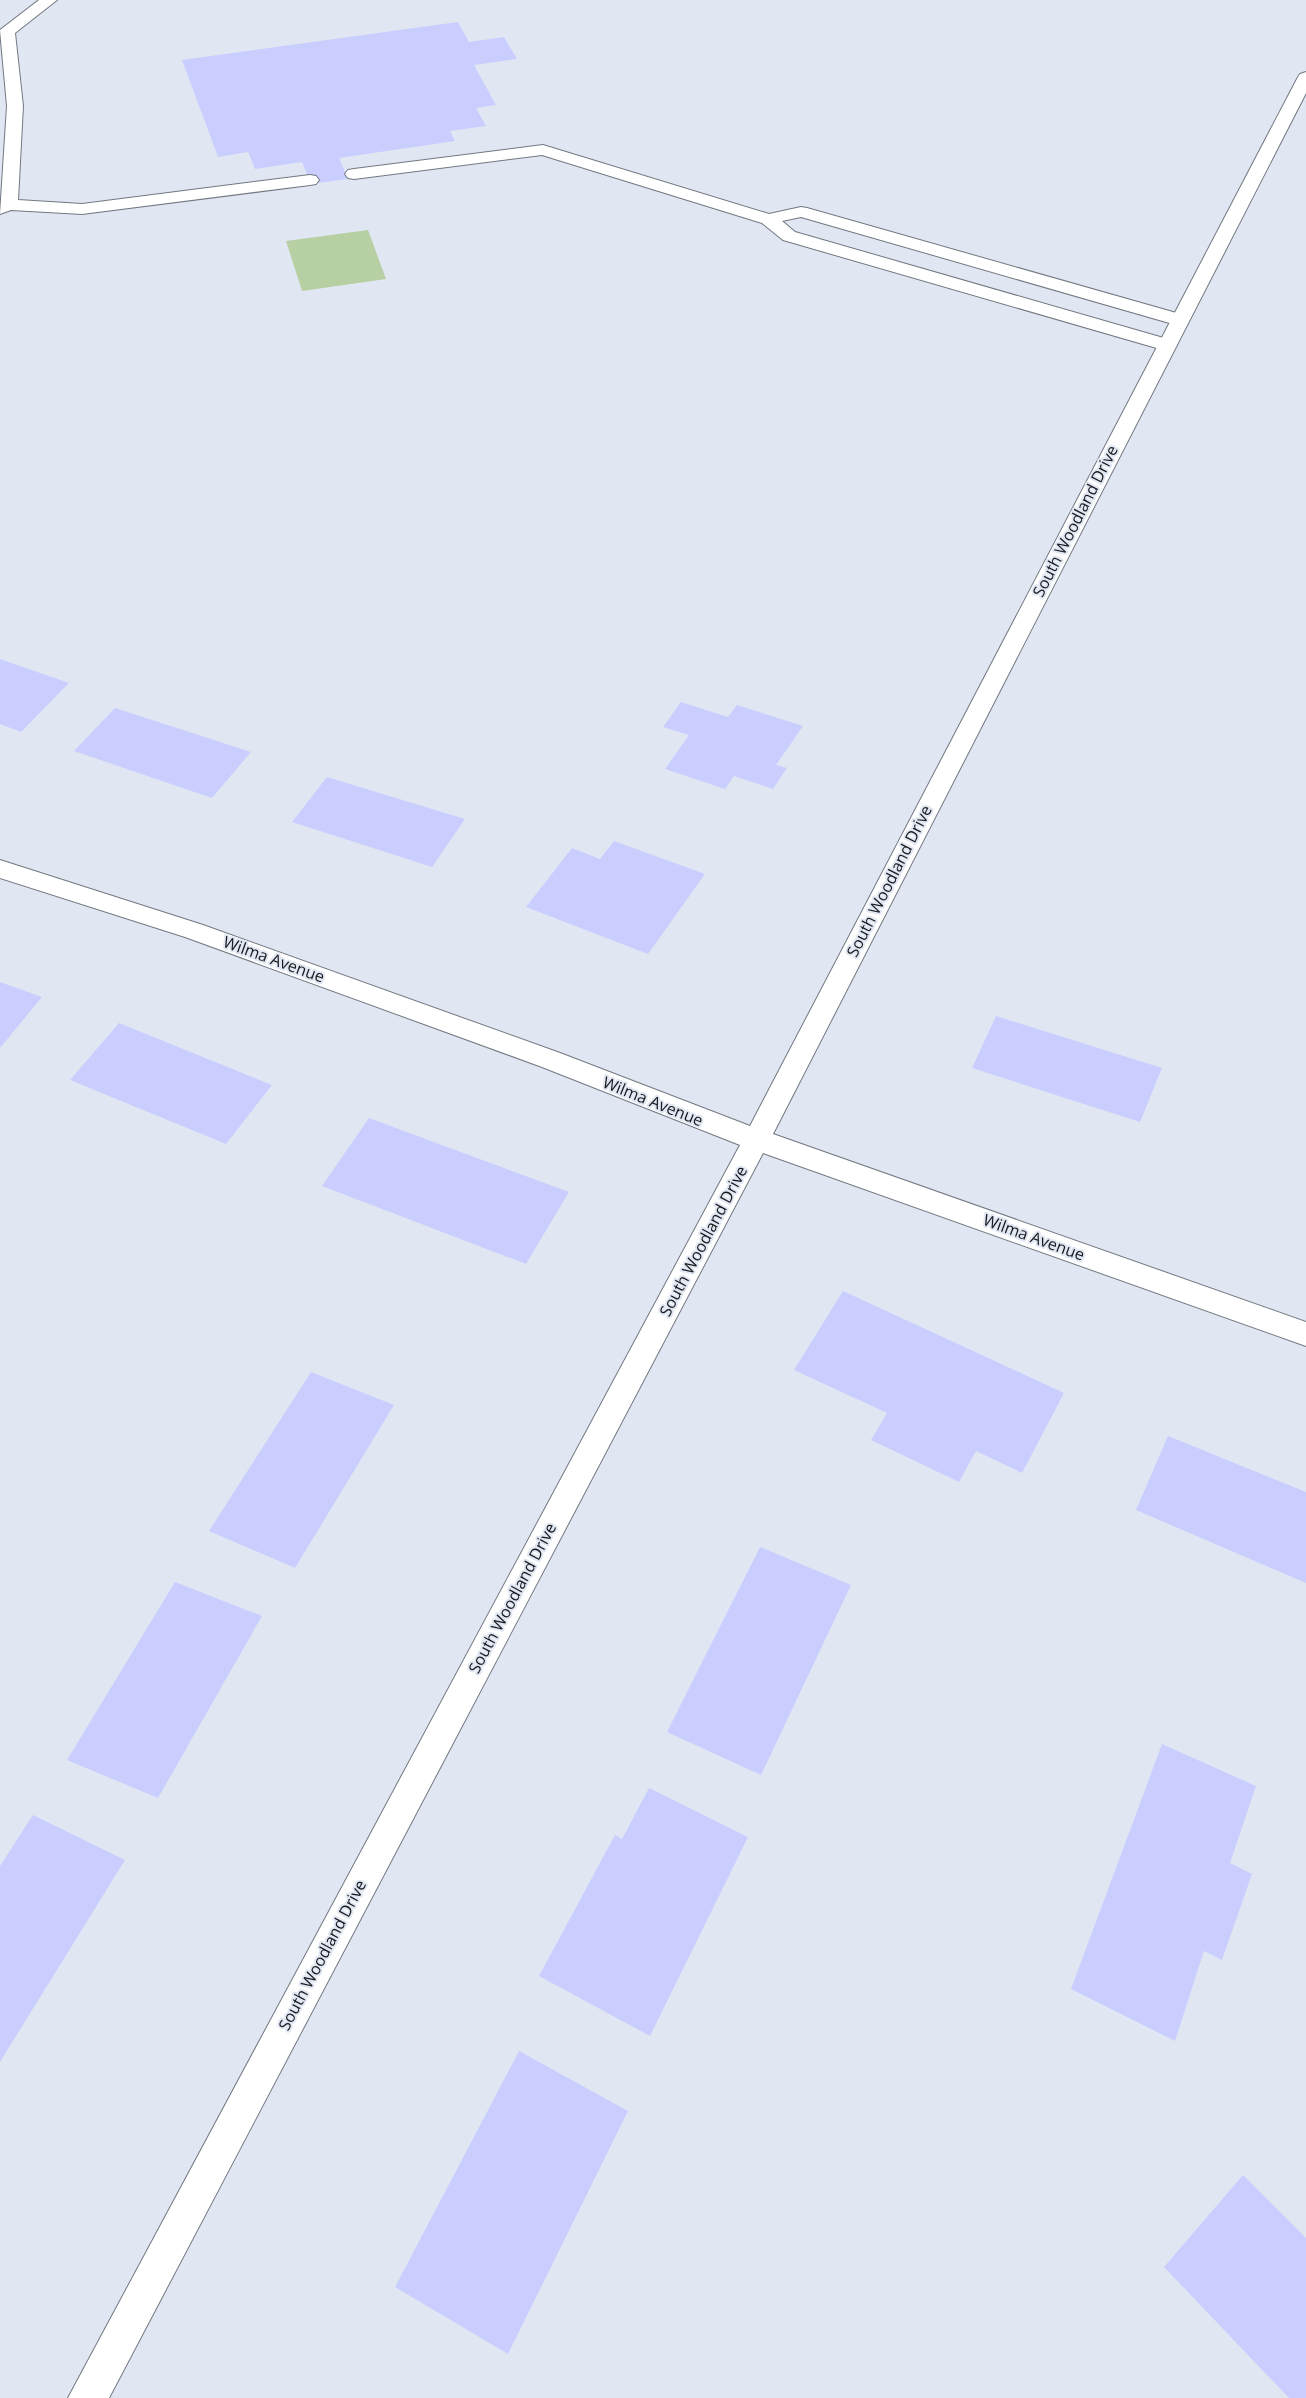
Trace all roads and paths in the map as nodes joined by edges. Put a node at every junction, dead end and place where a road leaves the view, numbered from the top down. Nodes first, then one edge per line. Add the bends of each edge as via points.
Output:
1 (50, 0) edge
2 (1306, 77) edge
3 (354, 174) dead end
4 (310, 180) dead end
5 (4, 207) edge
6 (768, 219) junction
7 (1180, 320) junction
8 (1167, 345) junction
9 (0, 869) edge
10 (757, 1139) junction
11 (1306, 1334) edge
12 (88, 2398) edge

1 - 5 street via 7,30 15,106
2 - 7 street, South Woodland Drive
3 - 6 street via 543,150
4 - 5 street via 82,209
6 - 7 street via 802,212
6 - 8 street via 789,236
7 - 8 street, South Woodland Drive
8 - 10 street, South Woodland Drive
9 - 10 street, Wilma Avenue via 203,934 552,1060
10 - 11 street, Wilma Avenue
10 - 12 street, South Woodland Drive

